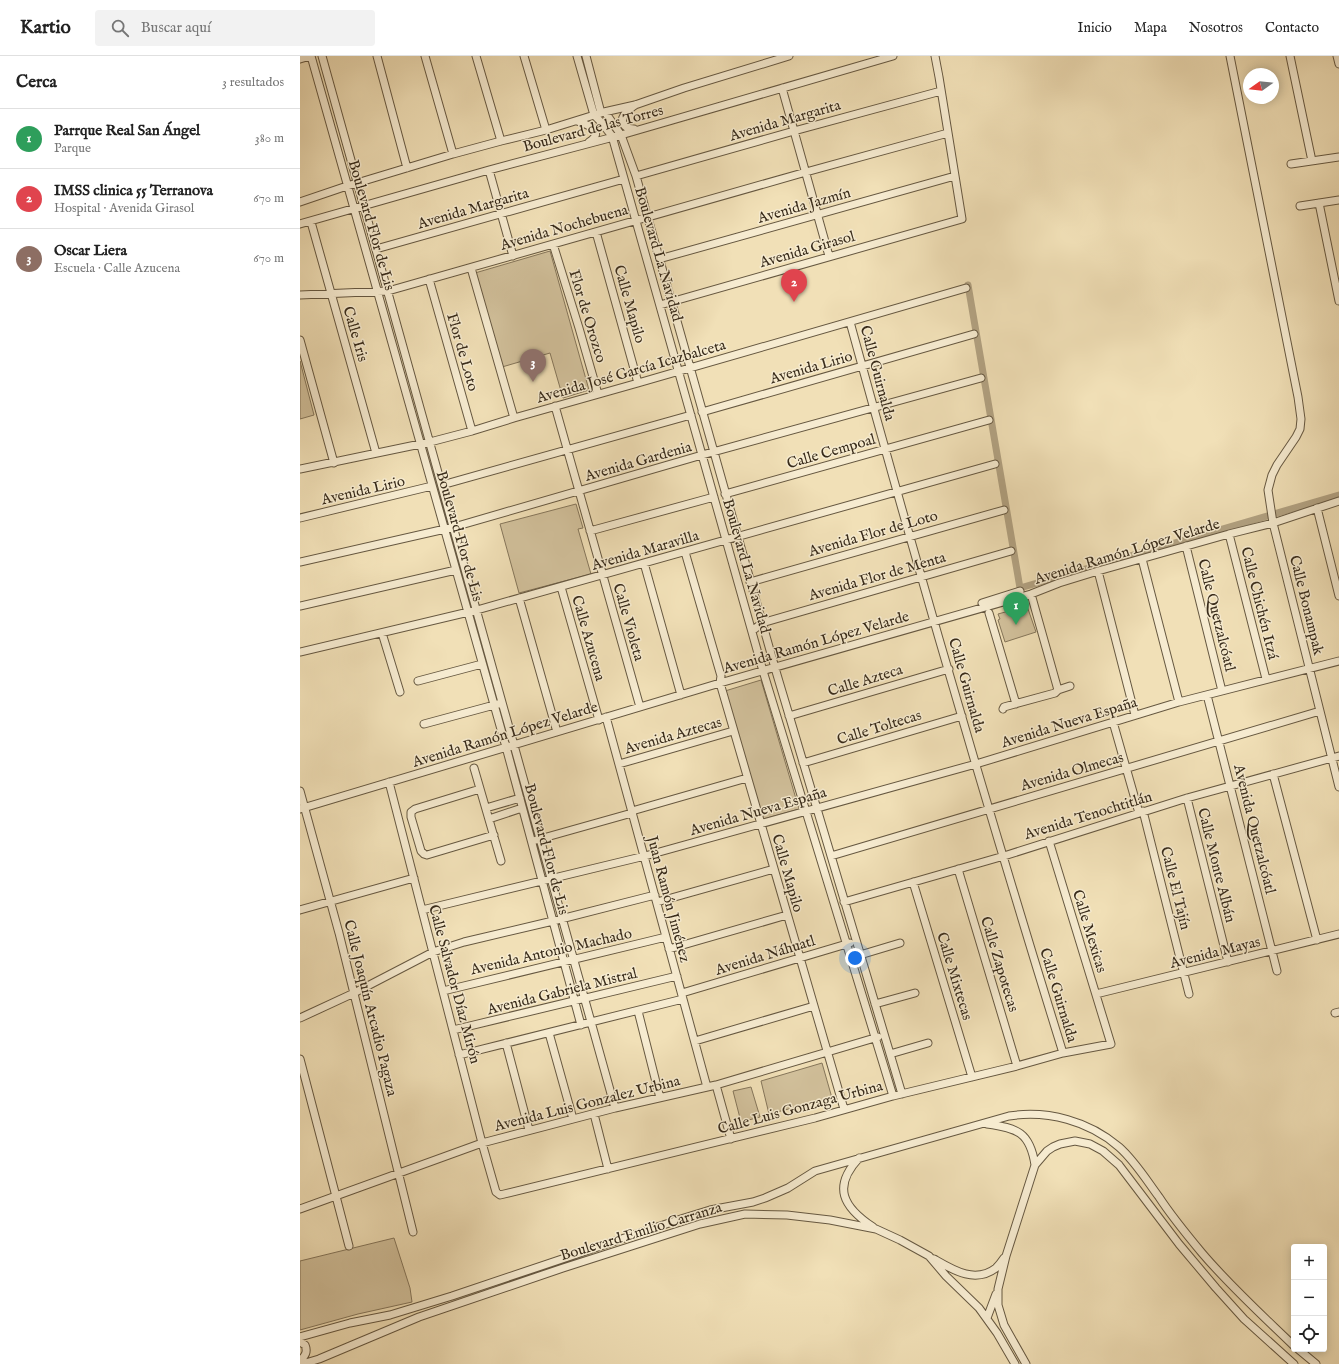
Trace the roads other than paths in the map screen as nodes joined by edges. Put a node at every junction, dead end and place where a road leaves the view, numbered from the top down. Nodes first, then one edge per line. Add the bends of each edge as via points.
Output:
1 (310, 56) edge
2 (322, 56) edge
3 (377, 56) edge
4 (425, 56) edge
5 (476, 56) edge
6 (524, 56) edge
7 (577, 56) edge
8 (586, 56) edge
9 (789, 56) edge
10 (893, 56) edge
11 (935, 56) edge
12 (1230, 56) edge
13 (1290, 56) edge
14 (1337, 56) edge
15 (300, 59) edge
16 (1339, 64) edge
17 (782, 88) junction
18 (941, 91) junction
19 (635, 105) junction
20 (600, 113) junction
21 (577, 121) junction
22 (639, 129) junction
23 (546, 130) junction
24 (794, 131) junction
25 (948, 133) junction
26 (621, 134) junction
27 (612, 136) junction
28 (500, 141) junction
29 (586, 144) junction
30 (453, 154) junction
31 (1339, 157) edge
32 (1312, 161) junction
33 (1291, 164) dead end
34 (407, 168) junction
35 (489, 170) junction
36 (806, 172) junction
37 (636, 176) junction
38 (955, 176) junction
39 (624, 179) junction
40 (358, 183) junction
41 (347, 186) junction
42 (1339, 200) edge
43 (300, 202) edge
44 (1320, 203) junction
45 (364, 206) junction
46 (1300, 206) dead end
47 (354, 208) junction
48 (501, 214) junction
49 (817, 214) junction
50 (647, 217) junction
51 (636, 220) junction
52 (311, 222) junction
53 (300, 224) edge
54 (596, 232) junction
55 (553, 244) junction
56 (376, 249) junction
57 (513, 256) junction
58 (829, 256) junction
59 (659, 259) junction
60 (471, 268) junction
61 (429, 279) junction
62 (966, 288) dead end
63 (388, 291) junction
64 (378, 293) junction
65 (331, 294) junction
66 (300, 295) edge
67 (1339, 301) edge
68 (671, 302) junction
69 (660, 305) junction
70 (850, 322) junction
71 (974, 334) dead end
72 (300, 340) edge
73 (862, 366) junction
74 (690, 368) junction
75 (679, 371) junction
76 (981, 378) dead end
77 (638, 383) junction
78 (598, 394) junction
79 (555, 406) junction
80 (874, 408) junction
81 (702, 412) junction
82 (691, 415) junction
83 (514, 418) junction
84 (989, 420) dead end
85 (472, 431) junction
86 (430, 442) junction
87 (420, 444) junction
88 (567, 449) junction
89 (885, 449) junction
90 (714, 452) junction
91 (376, 453) junction
92 (702, 455) junction
93 (334, 463) junction
94 (995, 464) dead end
95 (300, 469) edge
96 (442, 485) junction
97 (432, 486) junction
98 (579, 492) junction
99 (897, 492) junction
100 (726, 494) junction
101 (714, 497) junction
102 (1339, 501) edge
103 (1317, 508) junction
104 (1004, 510) dead end
105 (1272, 517) junction
106 (300, 518) edge
107 (454, 527) junction
108 (444, 529) junction
109 (590, 531) junction
110 (1229, 534) junction
111 (738, 537) junction
112 (910, 537) junction
113 (726, 540) junction
114 (1186, 546) junction
115 (1011, 551) dead end
116 (685, 552) junction
117 (1142, 558) junction
118 (300, 562) edge
119 (644, 563) junction
120 (456, 570) junction
121 (1098, 571) junction
122 (602, 575) junction
123 (921, 577) junction
124 (750, 582) junction
125 (561, 587) junction
126 (1020, 591) dead end
127 (1031, 594) junction
128 (1339, 596) edge
129 (519, 598) junction
130 (300, 606) edge
131 (477, 610) junction
132 (468, 613) junction
133 (989, 613) dead end
134 (934, 620) junction
135 (762, 623) junction
136 (752, 631) junction
137 (382, 633) junction
138 (300, 652) edge
139 (1339, 661) edge
140 (482, 664) junction
141 (775, 668) junction
142 (1309, 668) junction
143 (949, 669) junction
144 (763, 671) junction
145 (1266, 679) junction
146 (418, 682) dead end
147 (720, 683) junction
148 (1070, 686) dead end
149 (1058, 690) junction
150 (1222, 691) junction
151 (400, 692) dead end
152 (681, 695) junction
153 (1207, 695) junction
154 (1179, 702) junction
155 (502, 703) junction
156 (1016, 704) junction
157 (494, 705) junction
158 (640, 707) junction
159 (1003, 709) dead end
160 (1320, 712) junction
161 (1135, 715) junction
162 (789, 716) junction
163 (962, 716) junction
164 (606, 717) junction
165 (598, 720) junction
166 (1113, 722) junction
167 (424, 724) dead end
168 (733, 731) junction
169 (557, 732) junction
170 (1219, 741) junction
171 (514, 745) junction
172 (506, 747) junction
173 (1335, 756) edge
174 (803, 763) junction
175 (619, 764) junction
176 (976, 764) junction
177 (474, 768) dead end
178 (1126, 769) junction
179 (1273, 774) junction
180 (747, 778) junction
181 (389, 782) junction
182 (1230, 786) junction
183 (1339, 787) edge
184 (480, 789) junction
185 (300, 791) edge
186 (520, 798) junction
187 (1187, 798) junction
188 (302, 808) edge
189 (486, 808) junction
190 (522, 808) junction
191 (817, 809) junction
192 (990, 809) junction
193 (632, 812) junction
194 (806, 812) junction
195 (1141, 812) junction
196 (489, 819) junction
197 (761, 824) junction
198 (494, 835) junction
199 (540, 839) junction
200 (531, 841) junction
201 (1049, 841) junction
202 (645, 856) junction
203 (831, 856) junction
204 (1004, 856) junction
205 (501, 861) dead end
206 (774, 869) junction
207 (958, 869) junction
208 (414, 878) junction
209 (552, 879) junction
210 (542, 881) junction
211 (913, 882) junction
212 (656, 898) junction
213 (330, 901) junction
214 (844, 902) junction
215 (300, 910) edge
216 (422, 910) junction
217 (787, 915) junction
218 (563, 918) junction
219 (553, 921) junction
220 (1339, 934) edge
221 (666, 937) junction
222 (1317, 940) junction
223 (856, 941) junction
224 (900, 943) dead end
225 (847, 944) junction
226 (670, 949) junction
227 (1272, 951) junction
228 (433, 952) junction
229 (860, 955) junction
230 (574, 958) junction
231 (800, 958) junction
232 (564, 961) junction
233 (1228, 962) junction
234 (1277, 971) dead end
235 (1184, 972) junction
236 (677, 976) junction
237 (443, 991) junction
238 (354, 993) junction
239 (914, 993) dead end
240 (1096, 994) junction
241 (1189, 994) dead end
242 (682, 996) junction
243 (585, 998) junction
244 (575, 1001) junction
245 (875, 1004) junction
246 (814, 1006) junction
247 (638, 1011) junction
248 (300, 1018) edge
249 (592, 1022) junction
250 (581, 1025) junction
251 (453, 1030) junction
252 (549, 1033) junction
253 (884, 1035) junction
254 (874, 1038) junction
255 (695, 1041) junction
256 (506, 1043) junction
257 (928, 1043) dead end
258 (1111, 1044) joint
259 (827, 1053) junction
260 (1063, 1053) junction
261 (890, 1054) junction
262 (459, 1055) junction
263 (300, 1059) edge
264 (1017, 1066) junction
265 (972, 1077) junction
266 (716, 1085) junction
267 (707, 1087) junction
268 (902, 1094) junction
269 (893, 1096) junction
270 (660, 1098) junction
271 (615, 1108) junction
272 (844, 1109) junction
273 (594, 1114) junction
274 (573, 1119) junction
275 (984, 1123) junction
276 (529, 1130) junction
277 (731, 1139) junction
278 (482, 1143) junction
279 (860, 1158) junction
280 (1035, 1164) junction
281 (608, 1169) junction
282 (399, 1173) junction
283 (496, 1192) joint
284 (337, 1197) junction
285 (300, 1210) edge
286 (876, 1229) junction
287 (413, 1232) dead end
288 (349, 1246) dead end
289 (929, 1256) junction
290 (1006, 1256) junction
291 (998, 1289) junction
292 (987, 1318) junction
293 (300, 1337) edge
294 (300, 1342) edge
295 (1291, 1343) edge
296 (1302, 1352) edge
297 (300, 1361) edge
298 (302, 1364) edge
299 (1015, 1364) edge
300 (1026, 1364) edge
301 (1294, 1364) edge
302 (1316, 1364) edge

1 - 15 street
1 - 41 street, Boulevard Flor de Lis
2 - 40 street, Boulevard Flor de Lis
3 - 34 street
4 - 30 street
5 - 28 street
6 - 23 street
7 - 20 street
8 - 20 street
9 - 19 street, Boulevard de las Torres
10 - 17 street, Boulevard de las Torres
11 - 18 street
12 - 105 street, Calle Bonampak via 1301,419 1296,437 1272,475 1268,490
13 - 32 street
14 - 16 street
17 - 22 street, Boulevard de las Torres
17 - 24 street
18 - 24 street, Avenida Margarita
18 - 25 street
19 - 20 street, Boulevard de las Torres
19 - 22 street via 623,116 622,122 627,128
20 - 21 street, Boulevard de las Torres
20 - 26 street, Boulevard La Navidad
20 - 27 street, Boulevard La Navidad via 600,121
21 - 23 street, Boulevard de las Torres
21 - 29 street via 594,129 595,138
22 - 26 street, Boulevard de las Torres
23 - 28 street, Boulevard de las Torres
24 - 36 street
24 - 37 street, Avenida Margarita
25 - 36 street, Avenida Nochebuena
25 - 38 street
26 - 27 street, Boulevard de las Torres
26 - 37 street, Boulevard La Navidad
27 - 29 street, Boulevard de las Torres
27 - 39 street, Boulevard La Navidad
28 - 30 street, Boulevard de las Torres
29 - 35 street, Boulevard de las Torres
30 - 34 street, Boulevard de las Torres
31 - 32 street
32 - 33 street
34 - 40 street, Boulevard de las Torres
35 - 45 street, Boulevard de las Torres
35 - 48 street
36 - 49 street
36 - 50 street, Avenida Nochebuena
37 - 50 street, Boulevard La Navidad
38 - 49 street, Avenida Jazmín
38 - 58 street, Avenida Girasol via 962,219
39 - 48 street, Avenida Margarita
39 - 51 street, Boulevard La Navidad
40 - 41 street, Boulevard de las Torres
40 - 45 street, Boulevard Flor de Lis
41 - 43 street, Boulevard de las Torres
41 - 47 street, Boulevard Flor de Lis
42 - 44 street
44 - 46 street
44 - 67 street
45 - 47 street, Boulevard de las Torres
45 - 56 street, Boulevard Flor de Lis
47 - 52 street, Boulevard de las Torres
47 - 64 street, Boulevard Flor de Lis
48 - 56 street, Avenida Margarita
48 - 57 street
49 - 58 street
49 - 59 street, Avenida Jazmín
50 - 51 street, Avenida Nochebuena
50 - 59 street, Boulevard La Navidad
51 - 54 street, Avenida Nochebuena
51 - 69 street, Boulevard La Navidad
52 - 53 street, Boulevard de las Torres
52 - 65 street, Calle Iris
54 - 55 street, Avenida Nochebuena
54 - 77 street, Calle Mapilo
55 - 57 street, Avenida Nochebuena
55 - 78 street, Flor de Orozco
56 - 63 street, Boulevard Flor de Lis
57 - 60 street, Avenida Nochebuena
58 - 68 street, Avenida Girasol
59 - 68 street, Boulevard La Navidad
60 - 61 street, Avenida Nochebuena
60 - 83 street
61 - 63 street, Avenida Nochebuena
61 - 85 street, Flor de Loto
62 - 70 street, Avenida José García Icazbalceta
63 - 64 street, Avenida Nochebuena
63 - 86 street, Boulevard Flor de Lis
64 - 65 street, Avenida Nochebuena
64 - 87 street, Boulevard Flor de Lis
65 - 66 street, Avenida Nochebuena
65 - 91 street, Calle Iris
68 - 69 street, Avenida Girasol
68 - 74 street, Boulevard La Navidad
69 - 75 street, Boulevard La Navidad
70 - 73 street, Calle Guirnalda
70 - 74 street, Avenida José García Icazbalceta
71 - 73 street, Avenida Lirio
72 - 93 street
73 - 80 street, Calle Guirnalda
73 - 81 street, Avenida Lirio
74 - 75 street, Avenida José García Icazbalceta
74 - 81 street, Boulevard La Navidad
75 - 77 street, Avenida José García Icazbalceta
75 - 82 street, Boulevard La Navidad
76 - 80 street, Avenida Gardenia
77 - 78 street, Avenida José García Icazbalceta
78 - 79 street, Avenida José García Icazbalceta
79 - 83 street, Avenida José García Icazbalceta
79 - 88 street, Calle Violeta
80 - 89 street, Calle Guirnalda
80 - 90 street, Avenida Gardenia
81 - 90 street, Boulevard La Navidad
82 - 88 street
82 - 92 street, Boulevard La Navidad
83 - 85 street, Avenida José García Icazbalceta
84 - 89 street, Calle Cempoal
85 - 86 street, Avenida José García Icazbalceta
86 - 87 street, Avenida José García Icazbalceta
86 - 96 street, Boulevard Flor de Lis
87 - 91 street, Avenida José García Icazbalceta
87 - 97 street, Boulevard Flor de Lis
88 - 96 street
88 - 98 street, Calle Violeta
89 - 99 street, Calle Guirnalda
89 - 100 street, Calle Cempoal
90 - 92 street, Avenida Gardenia
90 - 100 street, Boulevard La Navidad
91 - 93 street, Avenida José García Icazbalceta
92 - 98 street, Avenida Gardenia
92 - 101 street, Boulevard La Navidad
93 - 95 street, Avenida José García Icazbalceta
94 - 99 street, Avenida Maravilla
96 - 107 street, Boulevard Flor de Lis
97 - 106 street, Avenida Lirio
97 - 108 street, Boulevard Flor de Lis
98 - 107 street, Avenida Gardenia
98 - 109 street, Calle Violeta
99 - 111 street, Avenida Maravilla
99 - 112 street, Calle Guirnalda
100 - 111 street, Boulevard La Navidad
101 - 109 street
101 - 113 street, Boulevard La Navidad
102 - 103 street, Avenida Ramón López Velarde
103 - 105 street, Avenida Ramón López Velarde
103 - 128 street
104 - 112 street, Avenida Flor de Loto
105 - 110 street, Avenida Ramón López Velarde
105 - 142 street, Calle Bonampak
107 - 108 street, Avenida Gardenia
107 - 131 street, Boulevard Flor de Lis
108 - 118 street, Avenida Gardenia
108 - 120 street, Boulevard Flor de Lis
109 - 122 street, Calle Violeta
110 - 114 street, Avenida Ramón López Velarde
110 - 145 street, Calle Chichén Itzá
111 - 113 street, Avenida Maravilla
111 - 124 street, Boulevard La Navidad
112 - 123 street, Calle Guirnalda
112 - 124 street, Avenida Flor de Loto
113 - 116 street, Avenida Maravilla
113 - 136 street, Boulevard La Navidad
114 - 117 street, Avenida Ramón López Velarde
114 - 150 street, Calle Quetzalcóatl
115 - 123 street, Avenida Flor de Menta
116 - 119 street, Avenida Maravilla
116 - 147 street, Calle Mapilo via 721,676
117 - 121 street, Avenida Ramón López Velarde
117 - 154 street
119 - 122 street, Avenida Maravilla
119 - 152 street
120 - 130 street
120 - 132 street, Boulevard Flor de Lis
121 - 127 street, Avenida Ramón López Velarde
121 - 161 street
122 - 125 street, Avenida Maravilla
122 - 158 street, Calle Violeta
123 - 134 street, Calle Guirnalda
123 - 135 street, Avenida Flor de Menta
124 - 135 street, Boulevard La Navidad
125 - 129 street, Avenida Maravilla
125 - 165 street, Calle Azucena
126 - 134 street
127 - 134 street, Avenida Ramón López Velarde
127 - 149 street
129 - 131 street, Avenida Maravilla
129 - 169 street
131 - 132 street, Avenida Maravilla
131 - 155 street, Boulevard Flor de Lis
132 - 137 street, Avenida Maravilla
132 - 140 street, Boulevard Flor de Lis
133 - 156 street
134 - 141 street, Avenida Ramón López Velarde
134 - 143 street, Calle Guirnalda
135 - 136 street, Avenida Flor de Menta
135 - 141 street, Boulevard La Navidad
136 - 144 street, Boulevard La Navidad
137 - 138 street, Avenida Maravilla
137 - 151 street
139 - 142 street, Avenida Nueva España
140 - 146 street
140 - 157 street, Boulevard Flor de Lis
141 - 144 street, Avenida Ramón López Velarde
141 - 162 street, Boulevard La Navidad
142 - 145 street, Avenida Nueva España
142 - 160 street, Calle Bonampak
143 - 162 street, Calle Azteca
143 - 163 street, Calle Guirnalda
144 - 147 street, Avenida Ramón López Velarde
144 - 194 street, Boulevard La Navidad
145 - 150 street, Avenida Nueva España
147 - 152 street, Avenida Ramón López Velarde
147 - 168 street, Calle Mapilo
148 - 149 street
149 - 156 street
150 - 153 street, Avenida Nueva España
152 - 158 street, Avenida Ramón López Velarde
153 - 154 street, Avenida Nueva España
153 - 170 street, Avenida Quetzalcóatl
154 - 161 street, Avenida Nueva España
155 - 157 street
155 - 171 street, Boulevard Flor de Lis
156 - 159 street
157 - 167 street
157 - 172 street, Boulevard Flor de Lis
158 - 164 street, Avenida Ramón López Velarde
160 - 170 street, Avenida Olmecas
160 - 173 street, Calle Bonampak
161 - 166 street, Avenida Nueva España
162 - 174 street, Boulevard La Navidad
163 - 174 street, Calle Toltecas
163 - 176 street, Calle Guirnalda
164 - 165 street, Avenida Ramón López Velarde
164 - 175 street, Juan Ramón Jiménez
165 - 169 street, Avenida Ramón López Velarde
166 - 176 street, Avenida Nueva España
166 - 178 street, Calle El Tajín
168 - 175 street, Avenida Aztecas
168 - 180 street, Calle Mapilo
169 - 171 street, Avenida Ramón López Velarde
170 - 178 street, Avenida Olmecas
170 - 182 street, Avenida Quetzalcóatl
171 - 172 street, Avenida Ramón López Velarde
171 - 199 street, Boulevard Flor de Lis
172 - 181 street, Avenida Ramón López Velarde
172 - 186 street, Boulevard Flor de Lis
173 - 179 street, Avenida Tenochtitlán
173 - 183 street, Calle Bonampak
174 - 191 street, Boulevard La Navidad
175 - 193 street, Juan Ramón Jiménez
176 - 191 street, Avenida Nueva España
176 - 192 street, Calle Guirnalda
177 - 184 street
178 - 192 street, Avenida Olmecas
178 - 195 street, Calle El Tajín
179 - 182 street, Avenida Tenochtitlán
179 - 222 street, Avenida Quetzalcóatl
180 - 193 street
180 - 197 street, Calle Mapilo
181 - 188 street, Avenida Ramón López Velarde
181 - 208 street, Calle Salvador Díaz Mirón
182 - 187 street, Avenida Tenochtitlán
182 - 227 street, Avenida Quetzalcóatl
184 - 189 street
184 - 198 street via 411,812 421,851 427,855
185 - 188 street, Calle Joaquín Arcadio Pagaza
186 - 189 street
186 - 190 street, Boulevard Flor de Lis
187 - 195 street, Avenida Tenochtitlán
187 - 233 street, Calle Monte Albán
188 - 213 street, Calle Joaquín Arcadio Pagaza
189 - 196 street
190 - 196 street
190 - 200 street, Boulevard Flor de Lis
191 - 194 street, Avenida Nueva España
191 - 203 street, Boulevard La Navidad
192 - 203 street, Avenida Olmecas
192 - 204 street, Calle Guirnalda
193 - 199 street
193 - 202 street, Juan Ramón Jiménez
194 - 197 street, Avenida Nueva España
194 - 225 street, Boulevard La Navidad
195 - 201 street, Avenida Tenochtitlán
195 - 235 street, Calle El Tajín
196 - 198 street
197 - 202 street, Avenida Nueva España
197 - 206 street, Calle Mapilo
198 - 205 street
199 - 200 street
199 - 209 street, Boulevard Flor de Lis
200 - 210 street, Boulevard Flor de Lis
201 - 204 street, Avenida Tenochtitlán
201 - 240 street, Calle Mexicas
202 - 209 street, Avenida Nueva España
202 - 212 street, Juan Ramón Jiménez
203 - 214 street, Boulevard La Navidad
204 - 207 street, Avenida Tenochtitlán
204 - 260 street, Calle Guirnalda
206 - 212 street
206 - 217 street, Calle Mapilo
207 - 211 street, Avenida Tenochtitlán
207 - 264 street, Calle Zapotecas
208 - 213 street
208 - 216 street, Calle Salvador Díaz Mirón
209 - 210 street, Avenida Nueva España
209 - 218 street, Boulevard Flor de Lis
210 - 216 street, Avenida Nueva España
210 - 219 street, Boulevard Flor de Lis
211 - 214 street, Avenida Tenochtitlán
211 - 265 street, Calle Mixtecas
212 - 218 street
212 - 221 street, Juan Ramón Jiménez
213 - 215 street
213 - 238 street, Calle Joaquín Arcadio Pagaza
214 - 223 street, Boulevard La Navidad
216 - 228 street, Calle Salvador Díaz Mirón
217 - 226 street
217 - 231 street, Calle Mapilo
218 - 219 street
218 - 230 street, Boulevard Flor de Lis
219 - 228 street
219 - 232 street, Boulevard Flor de Lis
220 - 222 street, Avenida Mayas
221 - 226 street, Juan Ramón Jiménez
221 - 230 street, Avenida Antonio Machado
222 - 227 street, Avenida Mayas
223 - 225 street, Avenida Náhuatl
223 - 229 street, Boulevard La Navidad
224 - 229 street
225 - 231 street, Avenida Náhuatl
225 - 254 street, Boulevard La Navidad
226 - 236 street, Juan Ramón Jiménez
227 - 233 street, Avenida Mayas
227 - 234 street, Avenida Quetzalcóatl
228 - 237 street, Calle Salvador Díaz Mirón
228 - 238 street
229 - 245 street, Boulevard La Navidad
230 - 232 street, Avenida Antonio Machado
230 - 243 street, Boulevard Flor de Lis
231 - 242 street, Avenida Náhuatl
231 - 246 street, Calle Mapilo
232 - 237 street, Avenida Antonio Machado
232 - 244 street, Boulevard Flor de Lis
233 - 235 street, Avenida Mayas
235 - 240 street, Avenida Mayas
235 - 241 street, Calle El Tajín
236 - 242 street, Juan Ramón Jiménez
236 - 243 street, Avenida Gabriela Mistral
237 - 251 street, Calle Salvador Díaz Mirón
238 - 248 street
238 - 282 street, Calle Joaquín Arcadio Pagaza
239 - 245 street
240 - 258 street, Calle Mexicas
242 - 247 street, Avenida Náhuatl
242 - 255 street, Juan Ramón Jiménez
243 - 244 street, Avenida Gabriela Mistral
243 - 249 street, Boulevard Flor de Lis
244 - 250 street, Boulevard Flor de Lis
244 - 251 street, Avenida Gabriela Mistral
245 - 253 street, Boulevard La Navidad
246 - 255 street
246 - 259 street, Calle Mapilo
247 - 249 street, Avenida Náhuatl
247 - 270 street
249 - 250 street, Avenida Náhuatl
249 - 271 street, Boulevard Flor de Lis
250 - 252 street, Avenida Náhuatl
251 - 262 street, Calle Salvador Díaz Mirón
252 - 256 street, Avenida Náhuatl
252 - 274 street
253 - 254 street, Avenida Luis Gonzalez Urbina
253 - 261 street, Boulevard La Navidad
254 - 259 street, Avenida Luis Gonzalez Urbina
254 - 269 street, Boulevard La Navidad
255 - 267 street, Juan Ramón Jiménez
256 - 262 street, Avenida Náhuatl
256 - 276 street
257 - 261 street
258 - 260 street, Calle Luis Gonzaga Urbina
259 - 266 street, Avenida Luis Gonzalez Urbina
259 - 272 street, Calle Mapilo
260 - 264 street, Calle Luis Gonzaga Urbina
261 - 268 street, Boulevard La Navidad
262 - 278 street, Calle Salvador Díaz Mirón
263 - 284 street
264 - 265 street, Calle Luis Gonzaga Urbina
265 - 268 street, Calle Luis Gonzaga Urbina
266 - 267 street, Avenida Luis Gonzalez Urbina
266 - 277 street
267 - 270 street, Avenida Luis Gonzalez Urbina
268 - 269 street, Calle Luis Gonzaga Urbina
269 - 272 street, Calle Luis Gonzaga Urbina
270 - 271 street, Avenida Luis Gonzalez Urbina
271 - 273 street, Avenida Luis Gonzalez Urbina
272 - 277 street, Calle Luis Gonzaga Urbina
273 - 274 street, Avenida Luis Gonzalez Urbina
273 - 281 street
274 - 276 street, Avenida Luis Gonzalez Urbina
275 - 279 street, Boulevard Emilio Carranza
275 - 280 street via 1006,1126 1025,1137 1033,1150
275 - 295 street, Boulevard Emilio Carranza via 1009,1116 1039,1114 1084,1125 1109,1139 1142,1174 1176,1222 1226,1280
276 - 278 street, Avenida Luis Gonzalez Urbina
277 - 281 street, Calle Luis Gonzaga Urbina
278 - 282 street, Avenida Luis Gonzalez Urbina
278 - 283 street, Calle Salvador Díaz Mirón
279 - 286 street via 846,1175 844,1193 852,1210
279 - 293 street, Boulevard Emilio Carranza via 815,1171 788,1188 765,1198 697,1214 390,1315
280 - 290 street
280 - 301 street via 1047,1151 1060,1144 1082,1142 1103,1151 1119,1165 1216,1288 1244,1319
281 - 283 street, Calle Luis Gonzaga Urbina via 502,1195
282 - 284 street, Avenida Luis Gonzalez Urbina
282 - 287 street, Calle Joaquín Arcadio Pagaza
284 - 285 street, Avenida Luis Gonzalez Urbina
284 - 288 street
286 - 289 street, Boulevard Emilio Carranza
286 - 298 street, Boulevard Emilio Carranza via 787,1215 745,1214 722,1218 624,1247 419,1317
289 - 290 street via 957,1272 970,1275 985,1274 996,1268
289 - 292 street, Boulevard Emilio Carranza
290 - 291 street
291 - 292 street
291 - 300 street via 998,1304 1004,1325
292 - 299 street, Boulevard Emilio Carranza
294 - 297 street via 307,1349
296 - 302 street

